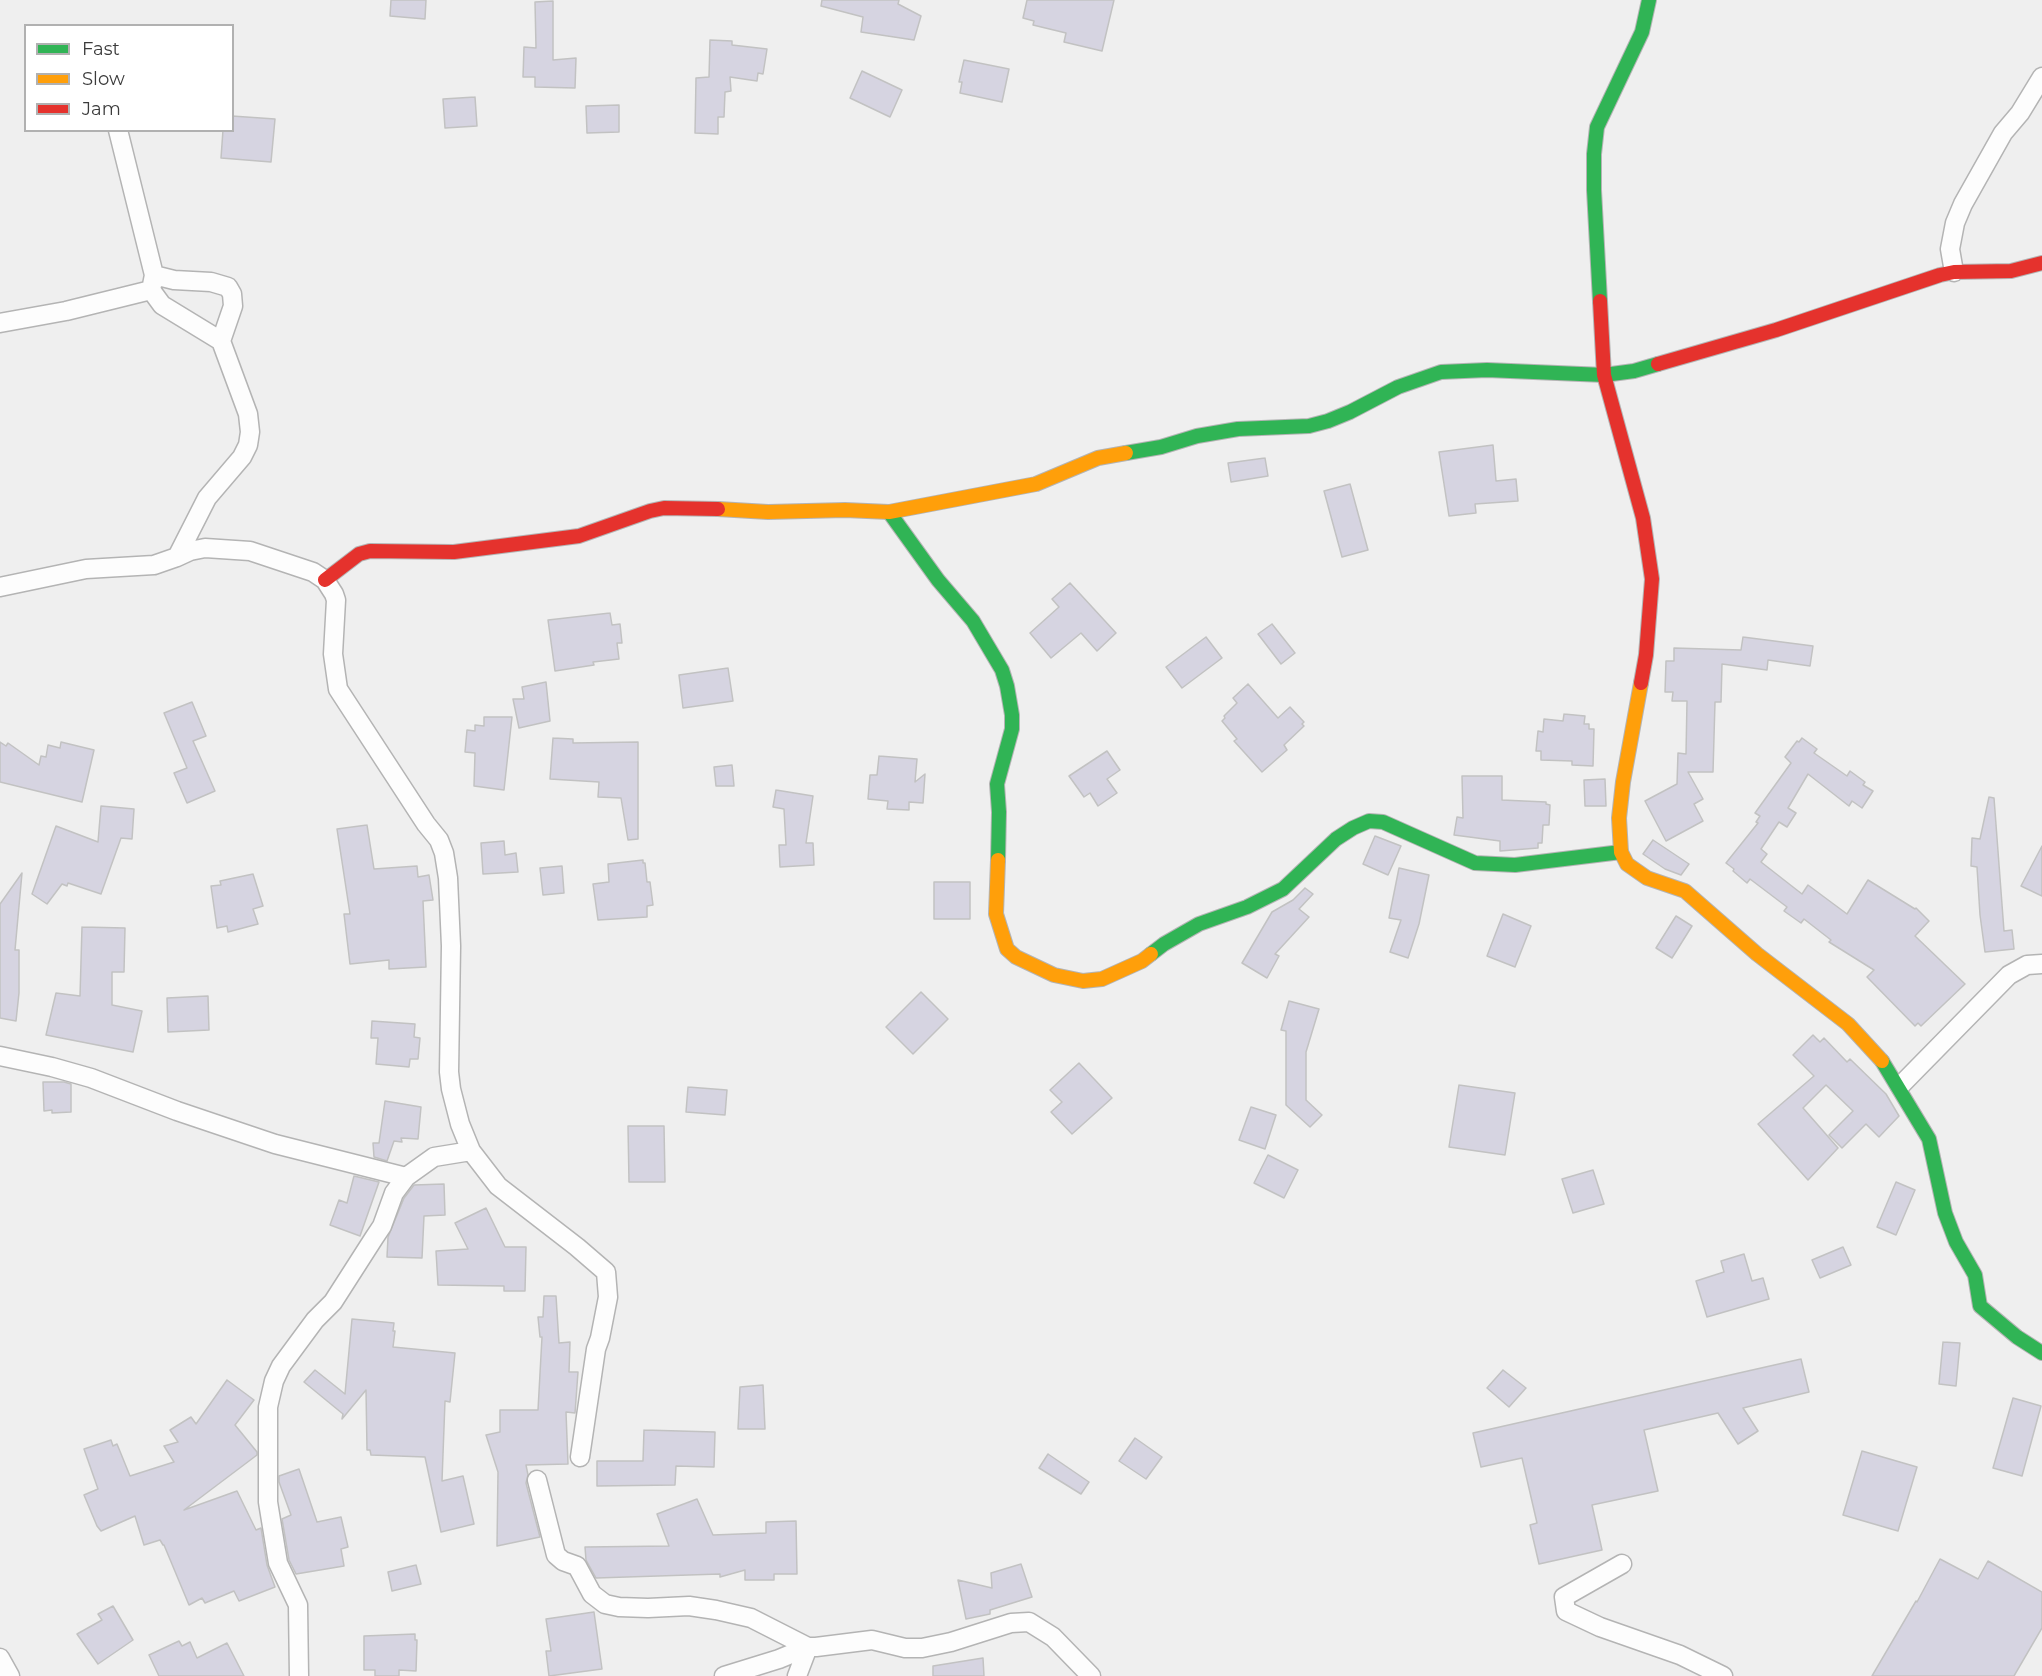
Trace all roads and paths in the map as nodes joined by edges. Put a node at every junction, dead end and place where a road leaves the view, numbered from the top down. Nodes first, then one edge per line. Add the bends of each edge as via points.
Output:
1 (1648, 0) edge
2 (2042, 77) edge
3 (118, 132) edge
4 (2042, 263) edge
5 (1953, 272) junction
6 (152, 283) junction
7 (0, 323) edge
8 (221, 341) junction
9 (1604, 375) junction
10 (889, 512) junction
11 (177, 557) junction
12 (325, 580) junction
13 (0, 587) edge
14 (1621, 852) junction
15 (2042, 964) edge
16 (0, 1056) edge
17 (1900, 1086) junction
18 (471, 1150) junction
19 (406, 1177) junction
20 (2042, 1353) edge
21 (580, 1457) dead end
22 (537, 1480) dead end
23 (1622, 1564) dead end
24 (808, 1647) junction
25 (0, 1658) edge
26 (10, 1676) edge
27 (299, 1676) edge
28 (724, 1676) edge
29 (797, 1676) edge
30 (1091, 1676) edge
31 (1723, 1676) edge

1 - 9 street via 1642,32 1597,127 1594,190
2 - 5 street via 2003,133 1963,204 1950,249
3 - 6 street
4 - 5 street via 2011,271
5 - 9 street via 1776,330 1634,371
6 - 7 street via 66,311
6 - 8 street via 162,304
6 - 8 street via 174,280 228,287 233,306
8 - 11 street via 248,414 248,446 207,498
9 - 10 street via 1441,372 1309,426 1238,429 1197,436 1098,458 1036,484
9 - 14 street via 1643,518 1652,579 1646,655 1623,782
10 - 12 street via 664,508 579,536 454,552 369,551
10 - 14 street via 973,621 1002,670 1012,729 997,784 996,914 1007,950 1054,975 1083,981 1102,979 1142,961 1199,924 1246,908 1283,889 1336,839 1369,821 1383,822 1475,863 1494,866
11 - 12 street via 205,548 249,551 294,564
11 - 13 street via 154,565 86,569
12 - 18 street via 336,600 333,654 338,689 444,853 451,946 450,1089
14 - 17 street via 1627,864 1647,878 1685,891 1756,954 1848,1024
15 - 17 street via 2027,965 2009,975
16 - 19 street via 91,1078 275,1144
17 - 20 street via 1929,1139 1945,1213 1975,1275 1980,1306
18 - 19 street via 434,1157
18 - 21 street via 498,1186 606,1272 608,1297
19 - 27 street via 394,1193 382,1226 333,1302 281,1366 270,1395 268,1502 278,1563 298,1605
22 - 24 street via 556,1555 562,1562 577,1566 592,1594 605,1604 716,1610 751,1618
23 - 31 street via 1564,1596 1566,1611
24 - 28 street
24 - 29 street
24 - 30 street via 872,1640 922,1648 1011,1623 1029,1622 1053,1637
25 - 26 street

